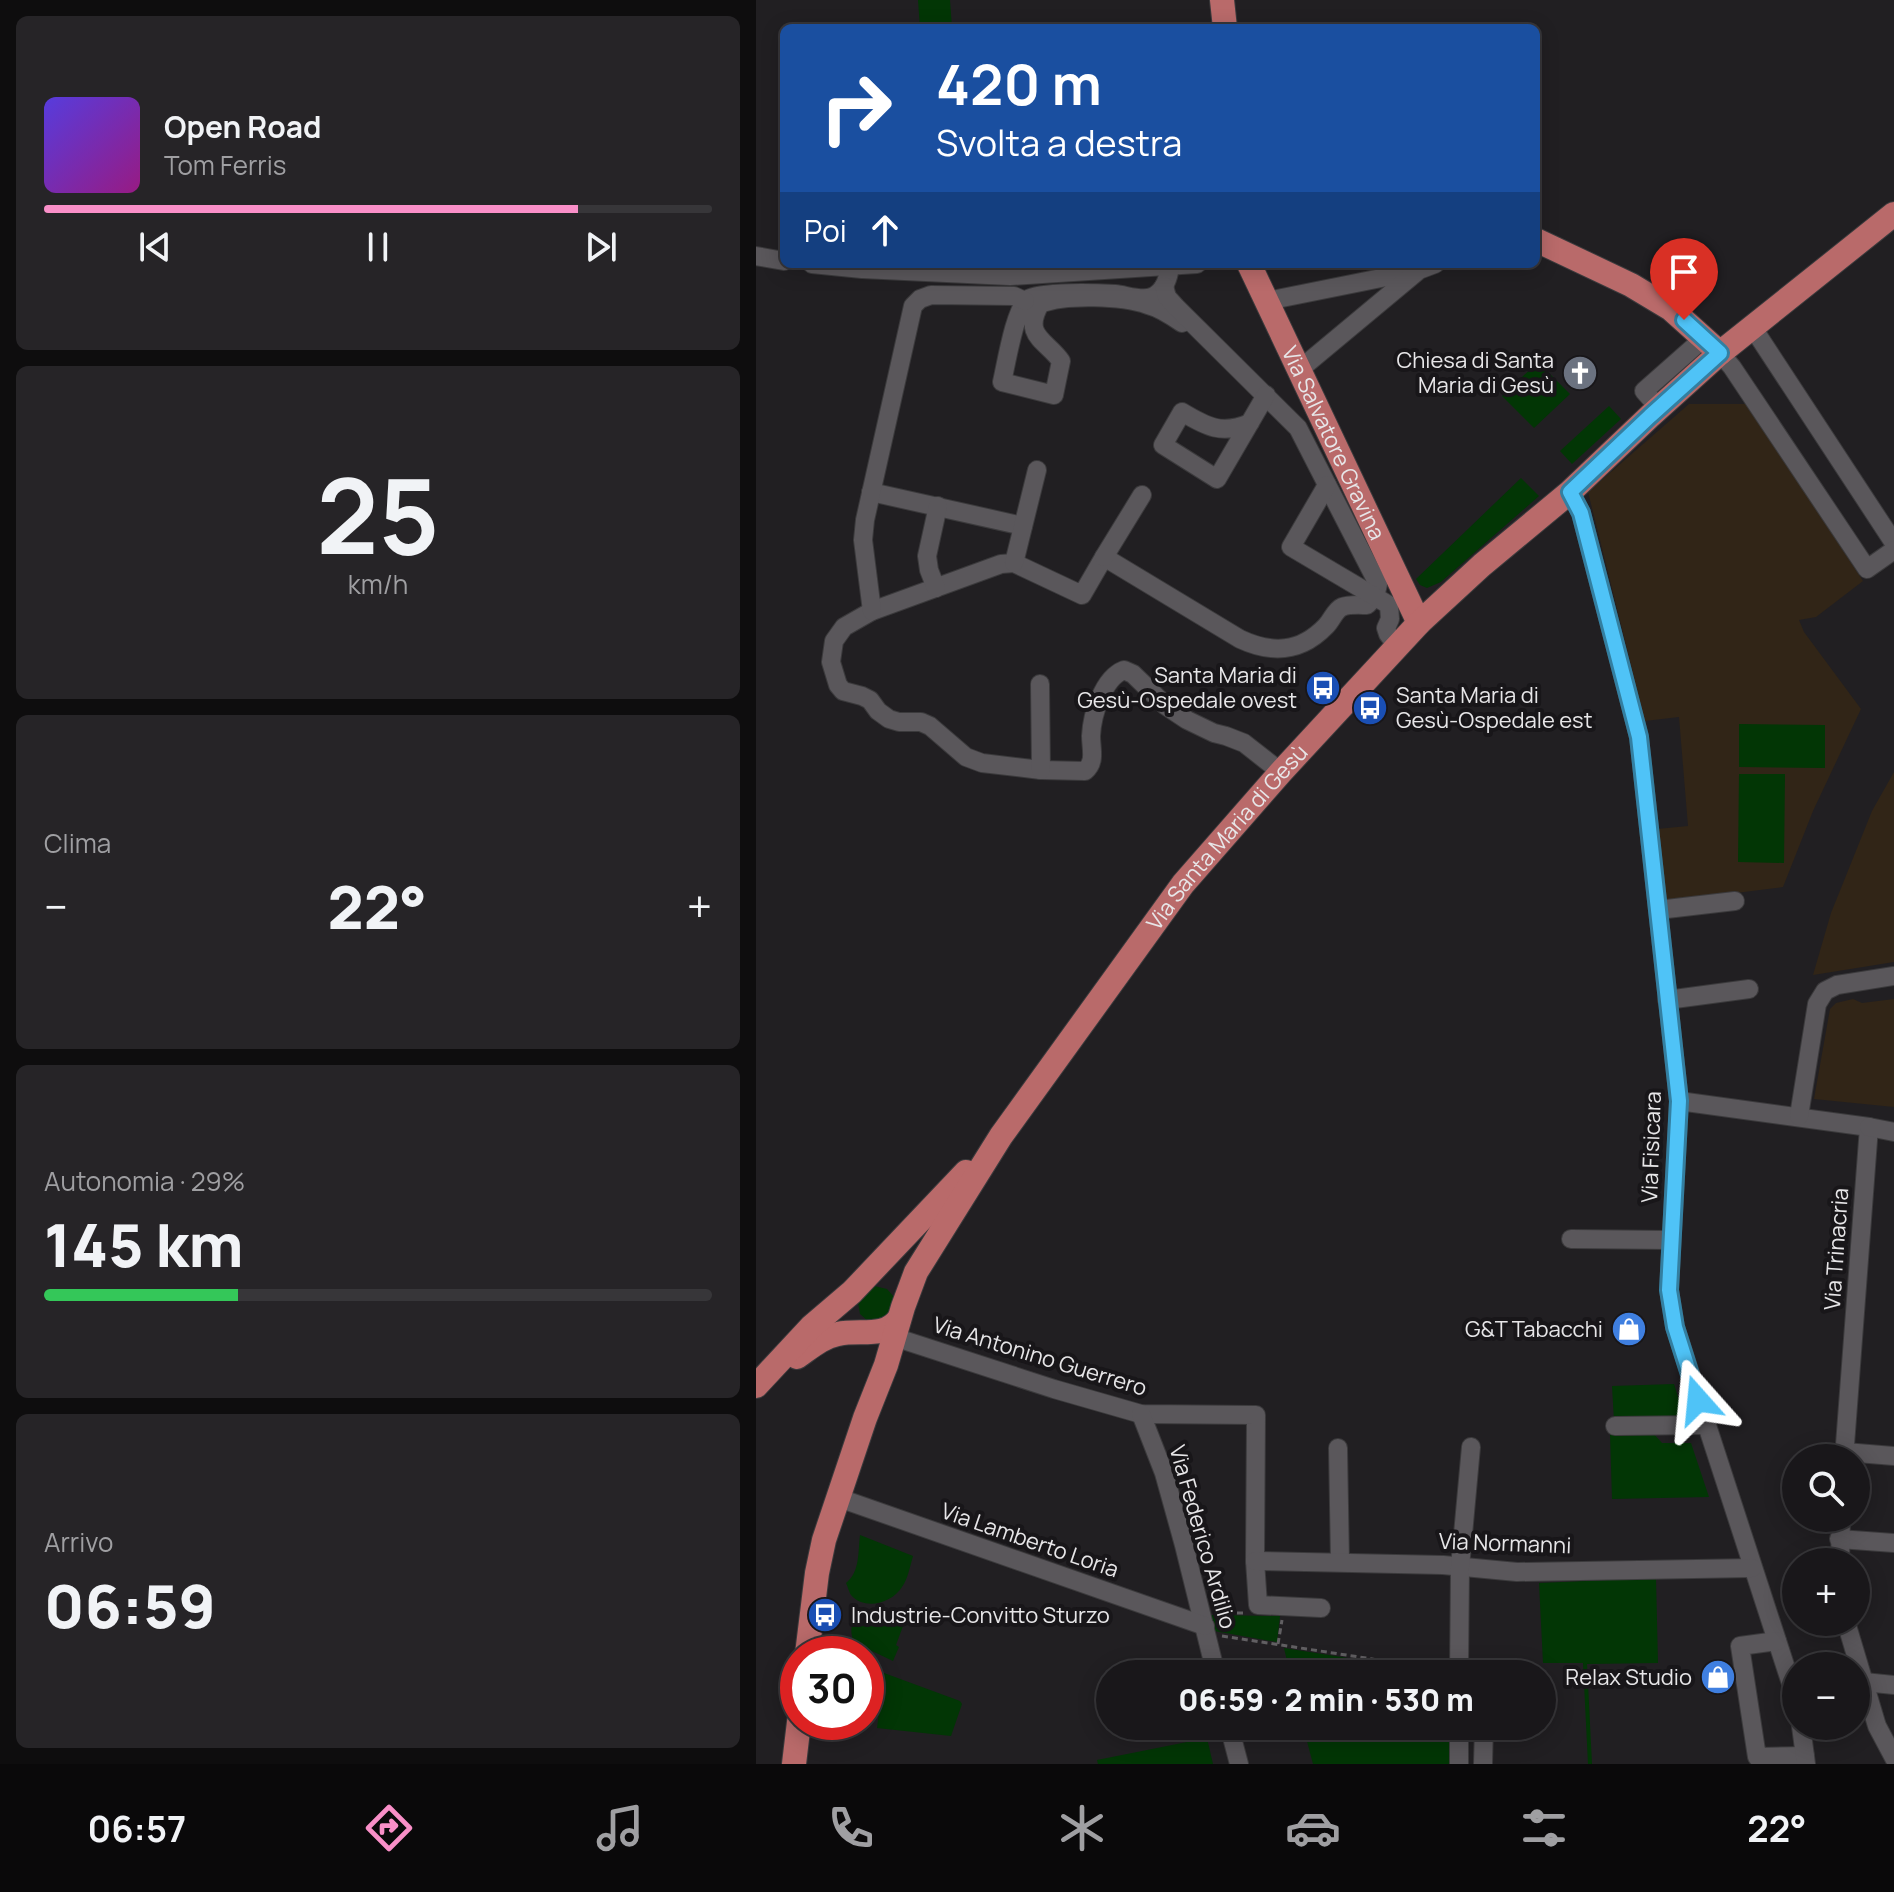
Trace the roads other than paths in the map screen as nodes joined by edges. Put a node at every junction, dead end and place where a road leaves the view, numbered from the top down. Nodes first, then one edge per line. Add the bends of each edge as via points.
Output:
1 (1894, 214) edge
2 (1540, 242) edge
3 (756, 256) edge
4 (780, 260) edge
5 (852, 268) edge
6 (1138, 268) edge
7 (1170, 268) edge
8 (1251, 268) edge
9 (1422, 268) edge
10 (1426, 268) edge
11 (1160, 294) junction
12 (1025, 301) junction
13 (1267, 301) junction
14 (1753, 328) junction
15 (1712, 346) junction
16 (1299, 370) junction
17 (1266, 395) junction
18 (1654, 412) junction
19 (1250, 423) junction
20 (1037, 470) dead end
21 (1327, 485) junction
22 (871, 492) junction
23 (1570, 492) junction
24 (1142, 495) dead end
25 (938, 506) junction
26 (1023, 526) junction
27 (1894, 543) edge
28 (1894, 550) edge
29 (1104, 557) junction
30 (1014, 563) junction
31 (1482, 565) junction
32 (936, 588) junction
33 (1375, 597) junction
34 (872, 611) junction
35 (1419, 623) junction
36 (1396, 645) junction
37 (1040, 684) dead end
38 (1041, 770) junction
39 (1281, 772) junction
40 (1735, 901) dead end
41 (1658, 910) junction
42 (1894, 976) edge
43 (1749, 989) dead end
44 (1667, 1000) junction
45 (1679, 1101) junction
46 (1792, 1116) junction
47 (1869, 1127) junction
48 (1894, 1132) edge
49 (1001, 1136) junction
50 (1571, 1239) dead end
51 (1671, 1240) junction
52 (856, 1288) junction
53 (899, 1321) junction
54 (862, 1329) junction
55 (756, 1386) edge
56 (1141, 1414) junction
57 (865, 1418) junction
58 (1706, 1425) junction
59 (1615, 1426) dead end
60 (1845, 1444) edge
61 (1471, 1447) dead end
62 (1338, 1448) dead end
63 (1870, 1456) edge
64 (1894, 1456) edge
65 (839, 1498) junction
66 (1840, 1532) edge
67 (1839, 1539) junction
68 (1894, 1543) edge
69 (1839, 1548) edge
70 (1255, 1561) junction
71 (1340, 1562) junction
72 (1460, 1567) junction
73 (1752, 1568) junction
74 (1321, 1608) dead end
75 (1206, 1630) junction
76 (809, 1636) edge
77 (1777, 1641) junction
78 (1782, 1656) edge
79 (1213, 1660) edge
80 (1459, 1660) edge
81 (1870, 1683) edge
82 (1894, 1685) edge
83 (1870, 1702) edge
84 (797, 1740) edge
85 (1233, 1740) edge
86 (1459, 1740) edge
87 (1484, 1740) edge
88 (1803, 1740) edge
89 (1894, 1758) edge
90 (1805, 1760) edge
91 (794, 1764) edge
92 (1239, 1764) edge
93 (1459, 1764) edge
94 (1483, 1764) edge

1 - 14 main road
2 - 15 main road via 1671,309
3 - 4 street
5 - 6 street via 1010,276
7 - 11 street
8 - 13 main road, Via Salvatore Gravina
9 - 13 street
10 - 16 street
11 - 12 street via 1040,295
11 - 12 street via 1040,304 1035,333 1061,361 1054,395 1002,382
11 - 17 street via 1182,322
12 - 22 street via 1014,296 931,295 913,306
13 - 16 main road, Via Salvatore Gravina
14 - 15 main road
14 - 27 street
15 - 18 main road
15 - 28 street via 1732,367 1867,569
16 - 35 main road, Via Salvatore Gravina
17 - 19 street
17 - 21 street via 1298,428
18 - 23 main road
18 - 31 main road via 1537,507
19 - 19 street via 1215,429 1182,412 1163,445 1217,479
20 - 26 street
21 - 33 street via 1378,584
21 - 33 street via 1291,547
22 - 25 street
22 - 34 street via 863,540
23 - 31 main road
23 - 41 street, Via Fisicara via 1581,513 1639,737
24 - 29 street
25 - 26 street
25 - 32 street via 927,556
26 - 30 street
29 - 30 street via 1082,595
29 - 33 street via 1240,639 1270,649 1306,643 1343,606 1367,605
30 - 32 street
31 - 35 main road, Via Santa Maria di Gesù
32 - 34 street
33 - 36 street via 1389,605 1386,628
34 - 38 street via 844,627 834,641 831,662 843,691 870,700 889,719 930,726 966,757
35 - 36 main road, Via Santa Maria di Gesù
36 - 39 main road, Via Santa Maria di Gesù
37 - 38 street
38 - 39 street via 1090,767 1094,717 1108,685 1124,670 1187,720 1238,740
39 - 49 main road, Via Santa Maria di Gesù via 1183,884
40 - 41 street
41 - 44 street, Via Fisicara
42 - 46 street via 1825,991 1817,1004
43 - 44 street
44 - 45 street, Via Fisicara
45 - 46 street
45 - 51 street, Via Fisicara
46 - 47 street
47 - 48 street
47 - 60 street, Via Trinacria
49 - 52 main road
49 - 53 main road via 916,1272
50 - 51 street
51 - 58 street, Via Fisicara via 1669,1290 1675,1327
52 - 53 main road via 872,1279 889,1282 898,1290
52 - 54 main road via 850,1313
52 - 55 main road
53 - 54 main road via 886,1330
53 - 56 street, Via Antonino Guerrero via 1054,1389
53 - 57 main road
54 - 55 main road via 820,1341
54 - 57 main road via 875,1359
56 - 70 street, Via Antonino Guerrero via 1256,1415
56 - 75 street, Via Federico Ardilio via 1164,1473
57 - 65 main road
58 - 59 street
58 - 73 street, Via Fisicara
61 - 72 street
62 - 71 street
63 - 64 street
65 - 75 street, Via Lamberto Loria
65 - 76 main road via 824,1540
66 - 67 street
67 - 68 street
67 - 69 street
70 - 71 street, Via Normanni
70 - 74 street, Via Antonino Guerrero via 1258,1605
71 - 72 street, Via Normanni
72 - 73 street, Via Normanni via 1517,1572
72 - 80 street
73 - 77 street, Via Fisicara
75 - 79 street, Via Federico Ardilio
77 - 78 street, Via Fisicara
77 - 90 street via 1740,1646 1757,1757
81 - 82 street
83 - 89 street
84 - 91 main road
85 - 92 street
86 - 93 street
87 - 94 street
88 - 90 street

